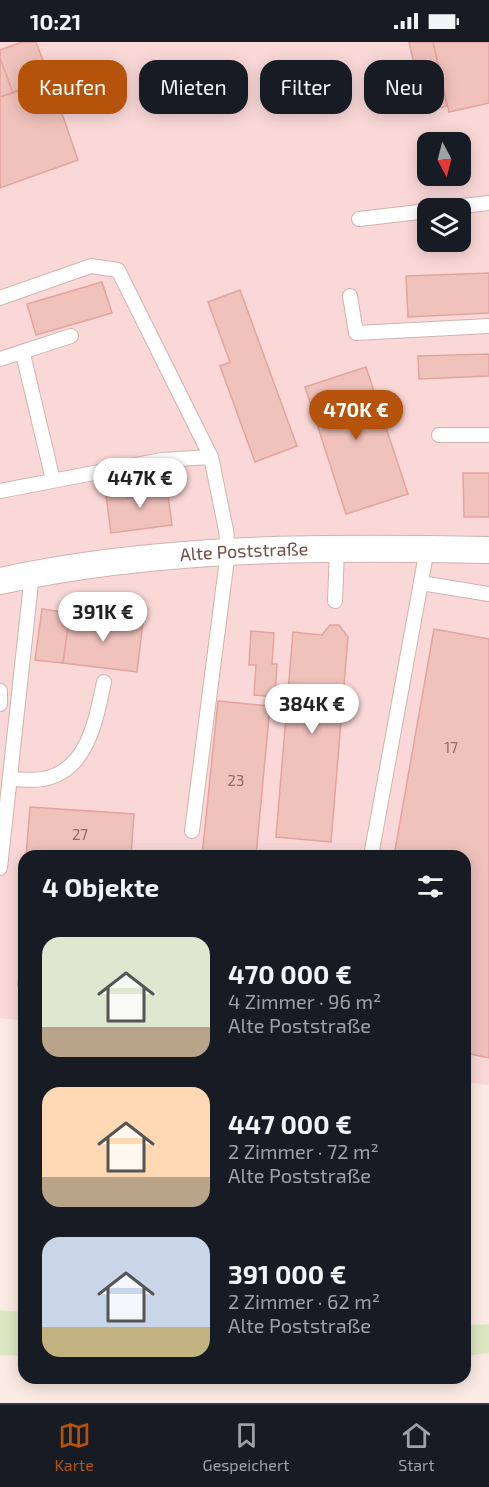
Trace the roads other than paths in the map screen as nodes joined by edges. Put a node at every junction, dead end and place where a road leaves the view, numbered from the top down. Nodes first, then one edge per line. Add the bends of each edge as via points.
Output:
1 (489, 203) edge
2 (471, 205) edge
3 (417, 212) edge
4 (359, 219) dead end
5 (350, 296) dead end
6 (0, 298) edge
7 (489, 326) edge
8 (71, 336) dead end
9 (23, 354) junction
10 (0, 359) edge
11 (439, 435) dead end
12 (489, 435) edge
13 (211, 457) junction
14 (53, 480) junction
15 (0, 491) edge
16 (337, 549) junction
17 (427, 549) junction
18 (489, 550) edge
19 (228, 551) junction
20 (11, 582) edge
21 (421, 583) junction
22 (489, 594) edge
23 (335, 601) dead end
24 (104, 682) dead end
25 (0, 691) edge
26 (0, 704) edge
27 (10, 779) junction
28 (192, 831) dead end
29 (372, 850) edge
30 (0, 868) edge

1 - 2 lane
3 - 4 lane
5 - 7 lane via 356,333
6 - 13 lane via 91,266 118,270
8 - 9 lane
9 - 10 lane
9 - 14 lane
11 - 12 lane
13 - 14 lane via 162,460
13 - 19 lane
14 - 15 lane
16 - 17 street, Alte Poststraße
16 - 19 street, Alte Poststraße
16 - 23 lane
17 - 18 street, Alte Poststraße
17 - 21 lane
19 - 20 street, Alte Poststraße via 199,552
19 - 28 lane
20 - 27 lane
21 - 22 lane
21 - 29 lane
24 - 27 lane via 96,720 82,753 68,768 44,779
25 - 26 lane
27 - 30 lane

